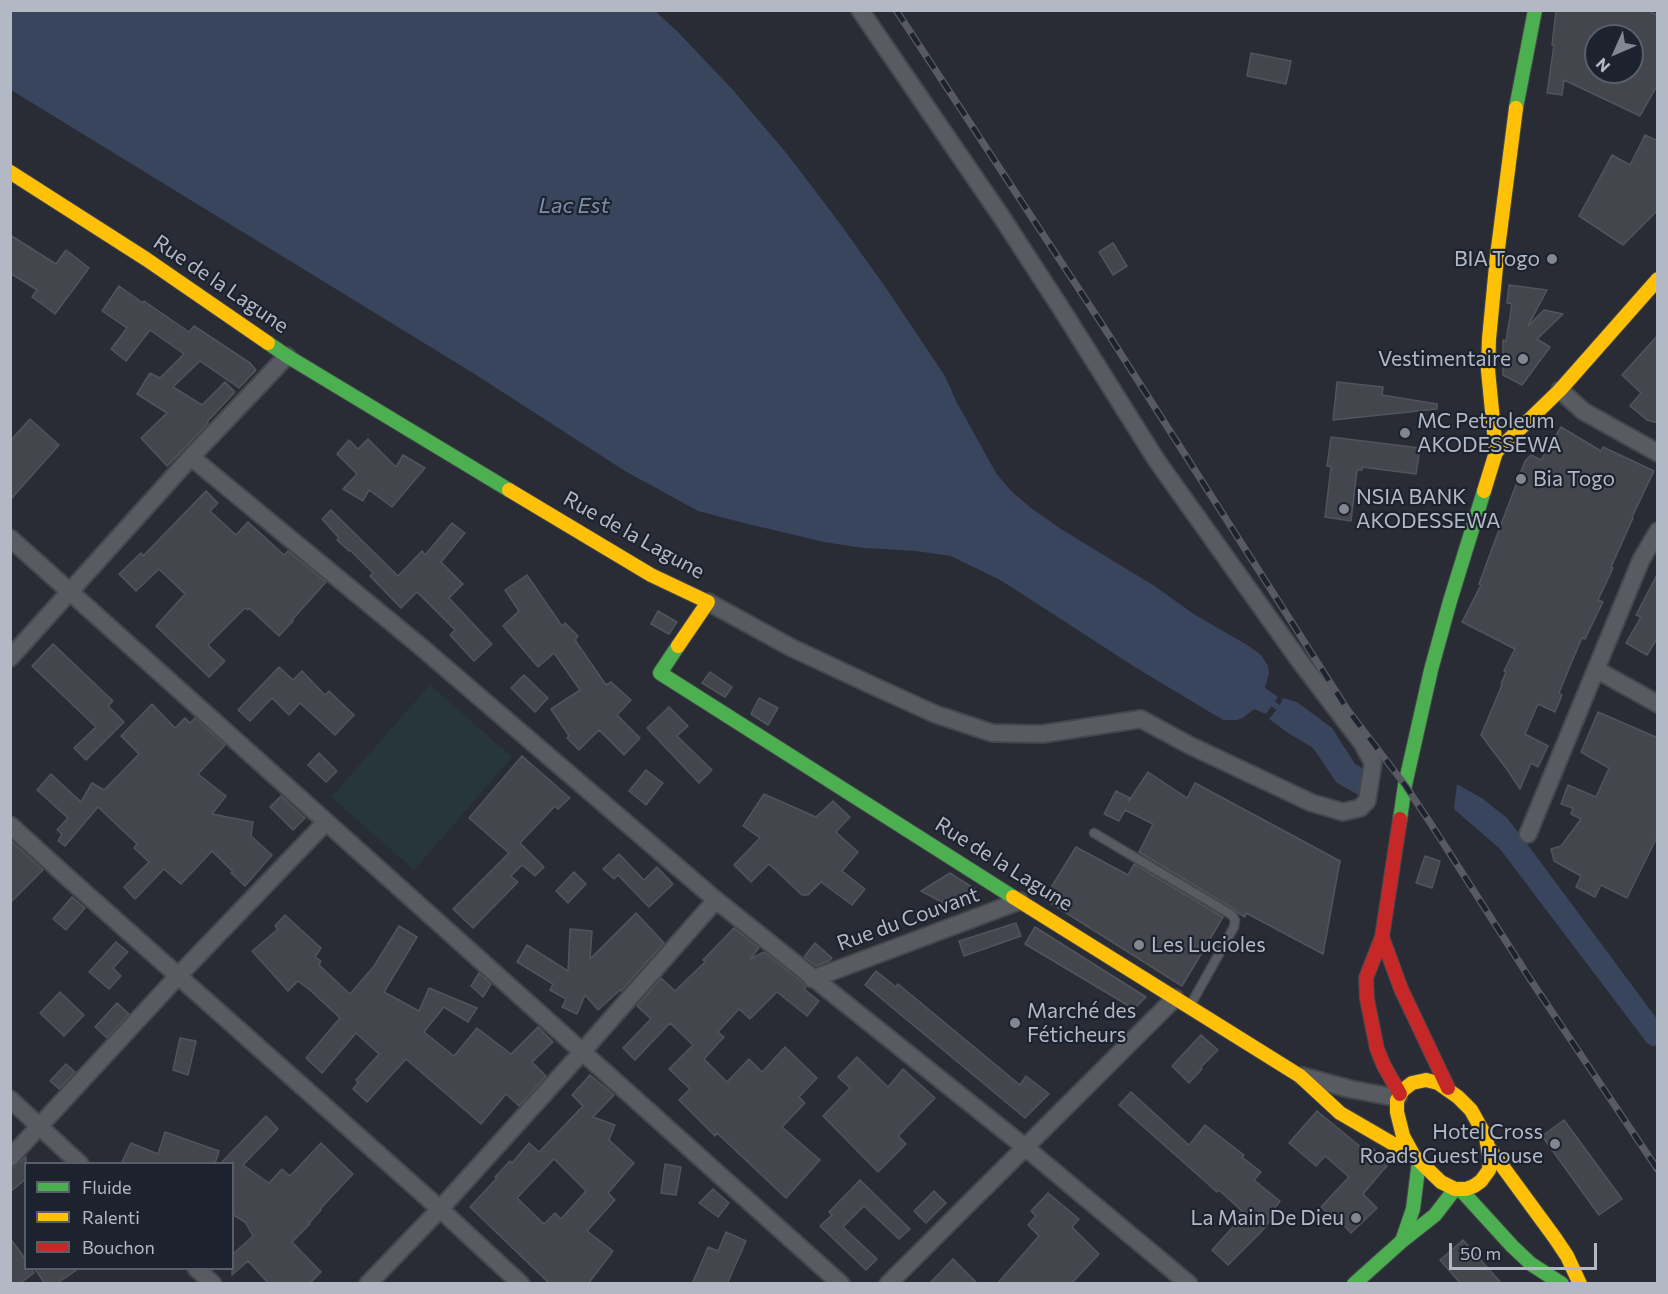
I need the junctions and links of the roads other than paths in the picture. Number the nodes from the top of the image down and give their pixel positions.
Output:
1 (860, 10) edge
2 (1535, 10) edge
3 (10, 172) edge
4 (1658, 279) edge
5 (287, 356) junction
6 (1560, 390) junction
7 (1496, 452) junction
8 (1658, 453) edge
9 (191, 457) junction
10 (1658, 531) edge
11 (10, 538) edge
12 (71, 592) junction
13 (708, 602) junction
14 (10, 658) edge
15 (1597, 670) junction
16 (1658, 704) edge
17 (326, 822) junction
18 (10, 825) edge
19 (1094, 833) dead end
20 (1528, 834) dead end
21 (716, 900) junction
22 (1020, 901) junction
23 (1382, 936) junction
24 (178, 976) junction
25 (812, 979) junction
26 (1183, 1003) junction
27 (582, 1052) junction
28 (1300, 1076) junction
29 (1448, 1088) junction
30 (1399, 1096) junction
31 (10, 1099) edge
32 (39, 1126) junction
33 (1026, 1148) junction
34 (1489, 1148) junction
35 (10, 1158) edge
36 (1417, 1159) junction
37 (78, 1162) edge
38 (1457, 1189) junction
39 (440, 1209) junction
40 (1402, 1241) junction
41 (197, 1270) edge
42 (213, 1284) edge
43 (368, 1284) edge
44 (521, 1284) edge
45 (841, 1284) edge
46 (888, 1284) edge
47 (1189, 1284) edge
48 (1354, 1284) edge
49 (1562, 1284) edge
50 (1580, 1284) edge

1 - 13 street
2 - 7 main road
3 - 5 main road, Rue de la Lagune
4 - 6 main road
5 - 9 street
5 - 13 main road, Rue de la Lagune
6 - 7 main road
6 - 8 street
7 - 23 main road
9 - 12 street
9 - 21 street
10 - 15 street
11 - 12 street
12 - 14 street
12 - 17 street
13 - 22 main road, Rue de la Lagune
15 - 16 street
15 - 20 street
17 - 24 street
17 - 27 street
18 - 24 street
19 - 26 lane
21 - 25 street
21 - 27 street
22 - 25 street, Rue du Couvant
22 - 26 main road, Rue de la Lagune
23 - 29 main road
23 - 30 main road
24 - 32 street
24 - 39 street
25 - 33 street
26 - 28 main road, Rue de la Lagune
26 - 33 street
27 - 39 street
27 - 45 street
28 - 30 street, Rue de la Lagune
28 - 36 main road, Rue de la Lagune
29 - 30 main road
29 - 34 main road
30 - 36 main road
31 - 32 street
32 - 35 street
32 - 37 street
33 - 46 street
33 - 47 street
34 - 38 main road
34 - 50 main road
36 - 38 main road
36 - 40 main road
38 - 40 main road
38 - 49 main road
39 - 43 street
39 - 44 street
40 - 48 main road
41 - 42 street

